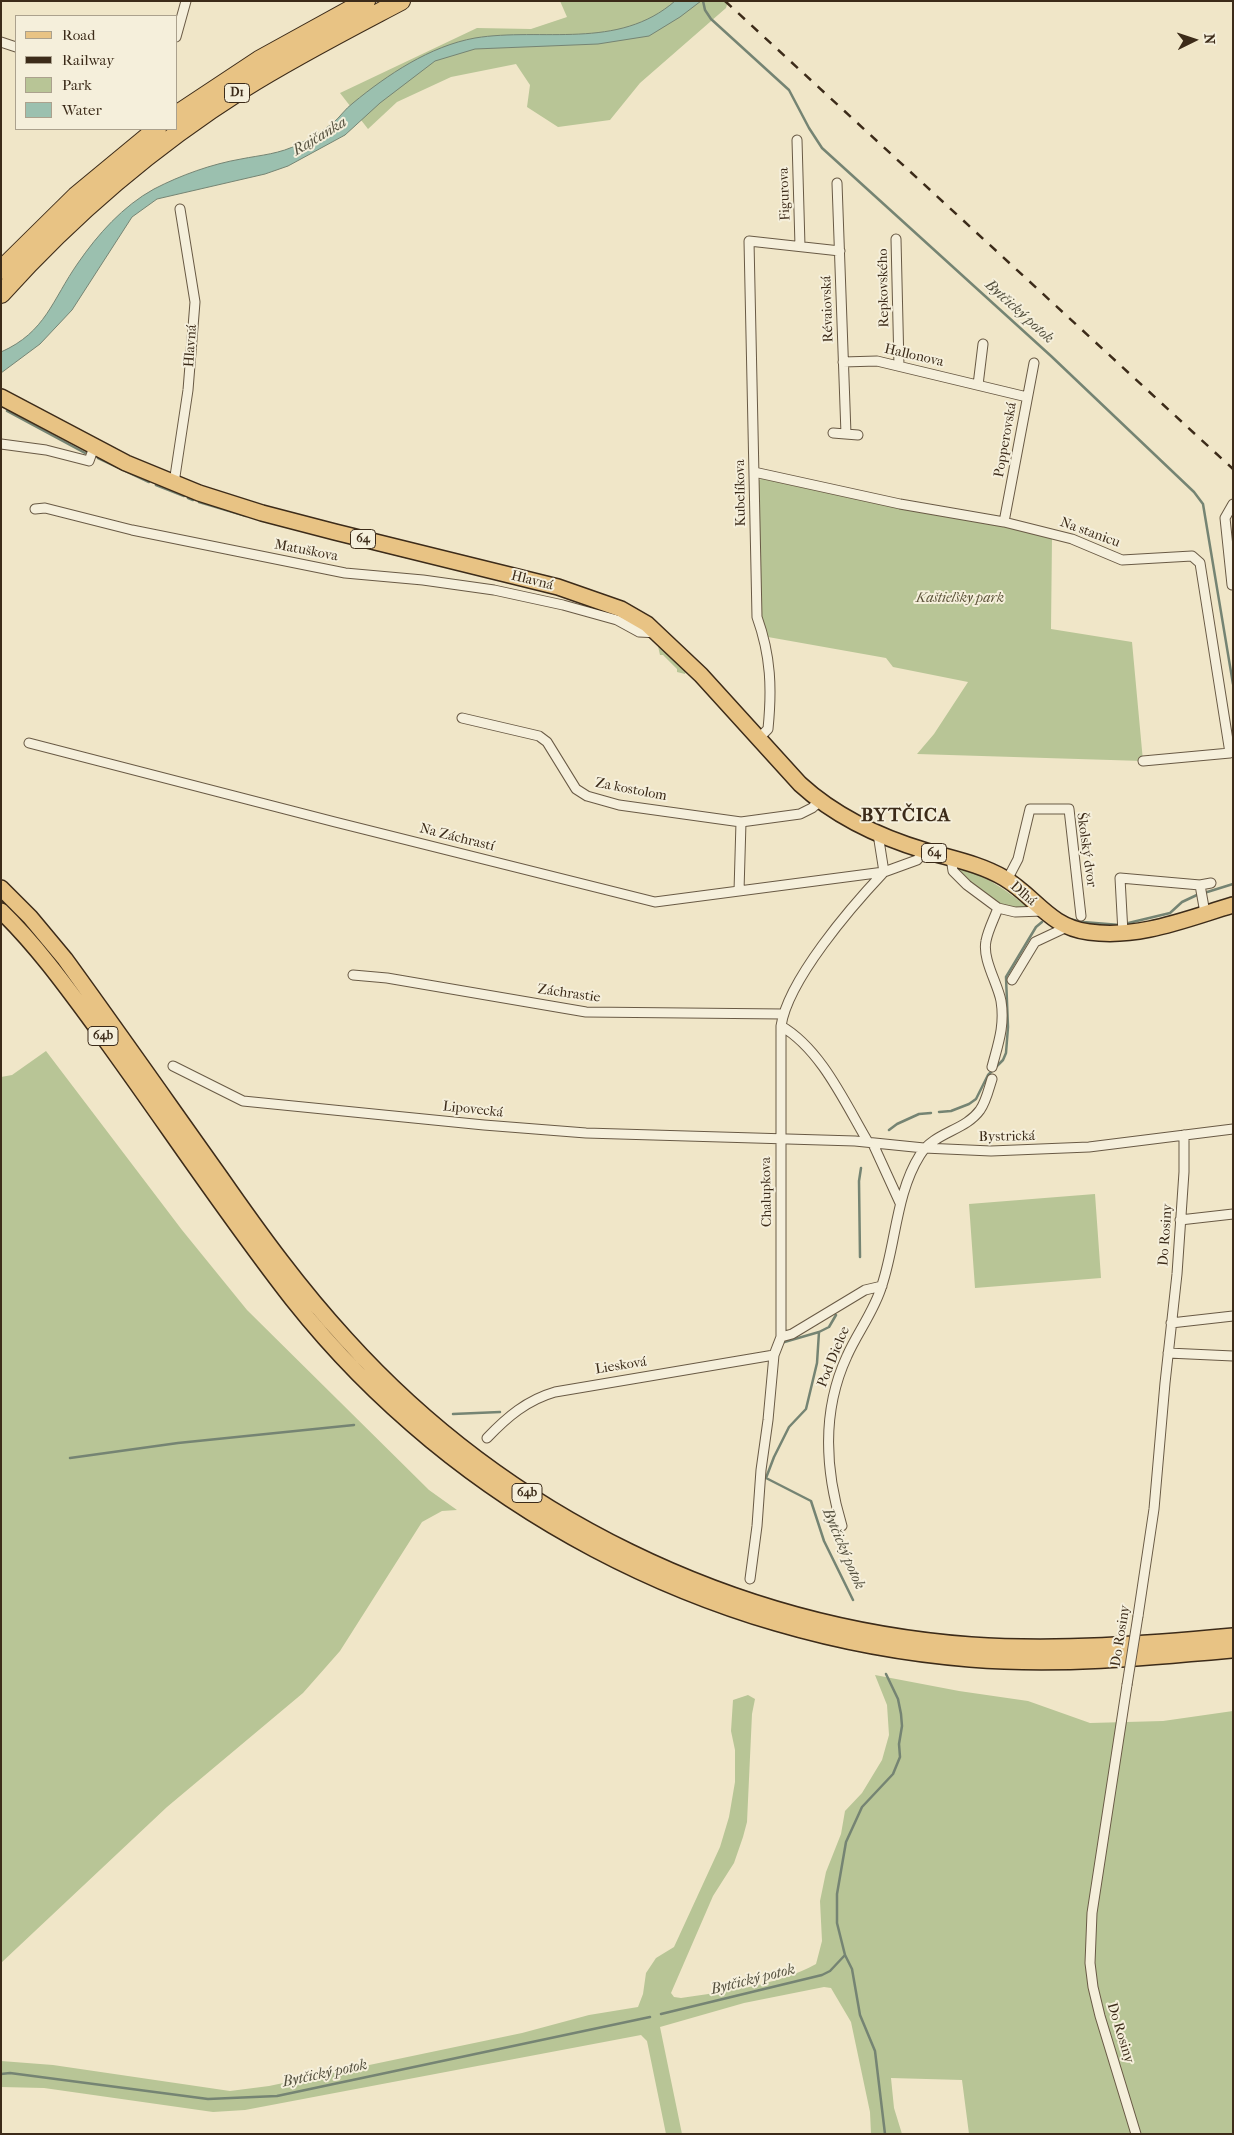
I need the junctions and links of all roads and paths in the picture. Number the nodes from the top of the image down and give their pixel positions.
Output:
1 (186, 1) edge
2 (366, 1) edge
3 (401, 1) edge
4 (178, 30) edge
5 (1, 42) edge
6 (15, 47) edge
7 (178, 114) edge
8 (156, 130) edge
9 (798, 140) dead end
10 (837, 182) dead end
11 (180, 209) dead end
12 (896, 239) dead end
13 (800, 246) junction
14 (840, 251) junction
15 (1, 270) edge
16 (1, 294) edge
17 (983, 344) dead end
18 (844, 362) junction
19 (1034, 363) dead end
20 (899, 366) junction
21 (978, 385) junction
22 (1, 397) edge
23 (1027, 398) junction
24 (833, 433) dead end
25 (846, 434) junction
26 (858, 435) dead end
27 (1, 444) edge
28 (94, 447) junction
29 (754, 472) junction
30 (174, 484) junction
31 (1233, 504) edge
32 (35, 509) dead end
33 (1004, 522) junction
34 (1232, 585) edge
35 (658, 633) junction
36 (462, 718) dead end
37 (760, 738) junction
38 (29, 742) dead end
39 (1143, 761) dead end
40 (820, 801) junction
41 (741, 822) junction
42 (878, 834) junction
43 (925, 850) junction
44 (951, 858) junction
45 (884, 872) junction
46 (1007, 880) junction
47 (1211, 883) dead end
48 (1, 888) edge
49 (739, 891) junction
50 (1201, 891) junction
51 (1233, 905) edge
52 (998, 908) junction
53 (1, 911) edge
54 (1043, 911) junction
55 (1206, 913) junction
56 (1081, 916) dead end
57 (1067, 926) junction
58 (1123, 927) junction
59 (354, 975) dead end
60 (1012, 980) dead end
61 (783, 1014) junction
62 (781, 1026) junction
63 (172, 1066) dead end
64 (992, 1067) dead end
65 (992, 1079) dead end
66 (1233, 1129) edge
67 (1184, 1135) junction
68 (780, 1139) junction
69 (870, 1143) junction
70 (924, 1148) junction
71 (900, 1203) junction
72 (1233, 1214) edge
73 (1180, 1220) junction
74 (882, 1286) junction
75 (1233, 1316) edge
76 (1171, 1323) junction
77 (781, 1337) junction
78 (1168, 1353) junction
79 (774, 1356) junction
80 (1233, 1356) edge
81 (487, 1438) dead end
82 (842, 1526) dead end
83 (750, 1579) dead end
84 (1233, 1636) edge
85 (1233, 1650) edge
86 (1136, 2134) edge

1 - 4 street
2 - 7 highway, D1
3 - 16 highway, D1
5 - 6 street
8 - 15 highway
9 - 13 street, Figurova
10 - 14 street, Révaiovská
11 - 30 street, Hlavná
12 - 20 street, Repkovského
13 - 14 street
13 - 29 street, Kubelíkova
14 - 18 street, Révaiovská
17 - 21 street
18 - 20 street, Hallonova
18 - 25 street, Révaiovská
19 - 23 street, Popperovská
20 - 21 street, Hallonova
21 - 23 street, Hallonova
22 - 28 main road, Hlavná / 64
23 - 33 street, Popperovská
24 - 25 street
25 - 26 street
27 - 28 street
28 - 30 main road, Hlavná / 64
29 - 33 street, Na stanicu
29 - 37 street, Kubelíkova
30 - 35 main road, Hlavná / 64
31 - 34 street
32 - 35 street, Matuškova
33 - 39 street, Na stanicu
35 - 37 main road, Hlavná / 64
36 - 41 street, Za kostolom
37 - 40 main road, Hlavná / 64
38 - 49 street, Na Záchrastí
40 - 41 street, Za kostolom
40 - 42 main road, Dlhá / 64
41 - 49 street
42 - 43 main road, Dlhá / 64
42 - 45 street
43 - 44 main road, Dlhá / 64
43 - 45 street, Na Záchrastí
44 - 46 main road, Dlhá / 64
44 - 52 street
45 - 49 street, Na Záchrastí
45 - 61 street, Chalupkova
46 - 54 main road, Dlhá / 64
46 - 56 street, Školský dvor
47 - 50 street
48 - 84 main road, 64b
50 - 55 street
50 - 58 street
51 - 55 main road, Dlhá / 64
52 - 54 street
52 - 64 street
53 - 85 main road, 64b
54 - 57 main road, Dlhá / 64
55 - 58 main road, Dlhá / 64
57 - 58 main road, Dlhá / 64
57 - 60 street
59 - 61 street, Záchrastie
61 - 62 street, Chalupkova
62 - 68 street, Chalupkova
62 - 69 street
63 - 68 street, Lipovecká
65 - 70 street
66 - 67 street, Bystrická
67 - 70 street, Bystrická
67 - 73 street, Do Rosiny
68 - 69 street, Bystrická
68 - 77 street, Chalupkova
69 - 70 street, Bystrická
69 - 71 street
70 - 71 street, Pod Dielce
71 - 74 street, Pod Dielce
72 - 73 street
73 - 76 street, Do Rosiny
74 - 77 street
74 - 82 street, Pod Dielce
75 - 76 street
76 - 78 street, Do Rosiny
77 - 79 street, Chalupkova
78 - 80 street
78 - 86 street, Do Rosiny, bridge
79 - 81 street, Liesková
79 - 83 street, Chalupkova

